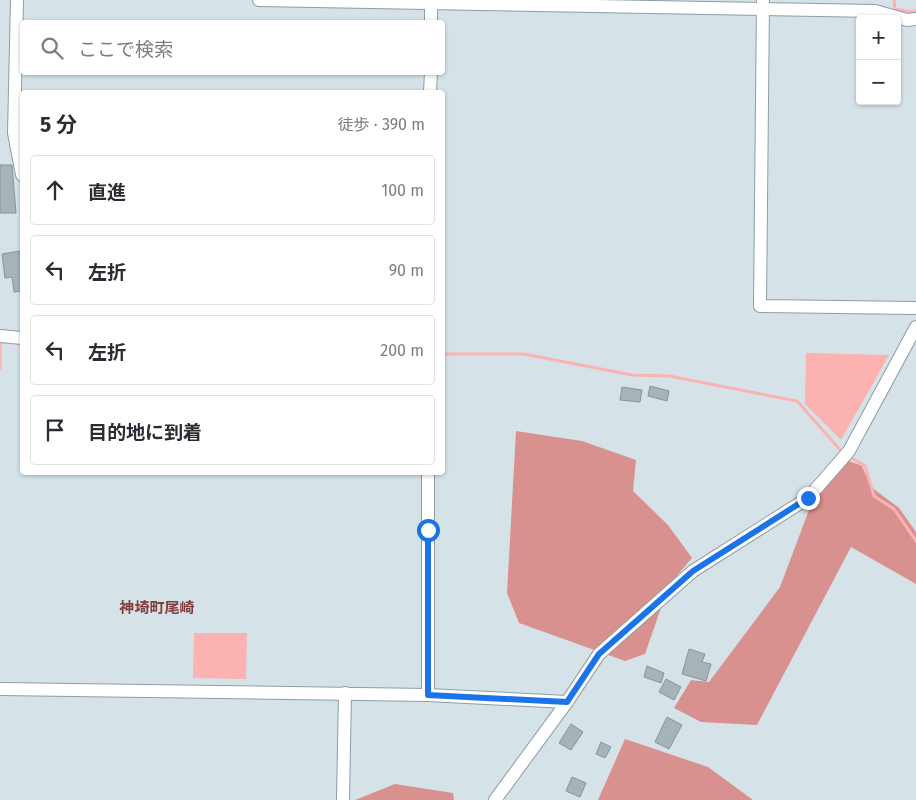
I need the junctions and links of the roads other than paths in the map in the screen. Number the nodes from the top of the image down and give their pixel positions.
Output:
1 (17, 0) edge
2 (259, 0) edge
3 (431, 4) junction
4 (763, 4) edge
5 (916, 19) edge
6 (431, 20) edge
7 (430, 75) edge
8 (430, 90) edge
9 (20, 164) edge
10 (916, 308) edge
11 (916, 327) edge
12 (0, 336) edge
13 (20, 338) edge
14 (428, 475) edge
15 (0, 688) edge
16 (344, 693) junction
17 (428, 695) junction
18 (567, 702) junction
19 (343, 800) edge
20 (495, 800) edge

1 - 9 street
2 - 3 street
3 - 4 street
3 - 6 street
4 - 5 street
4 - 10 street
7 - 8 street
11 - 18 street
12 - 13 street
14 - 17 street
15 - 16 street
16 - 17 street
16 - 19 street
17 - 18 street
18 - 20 street

